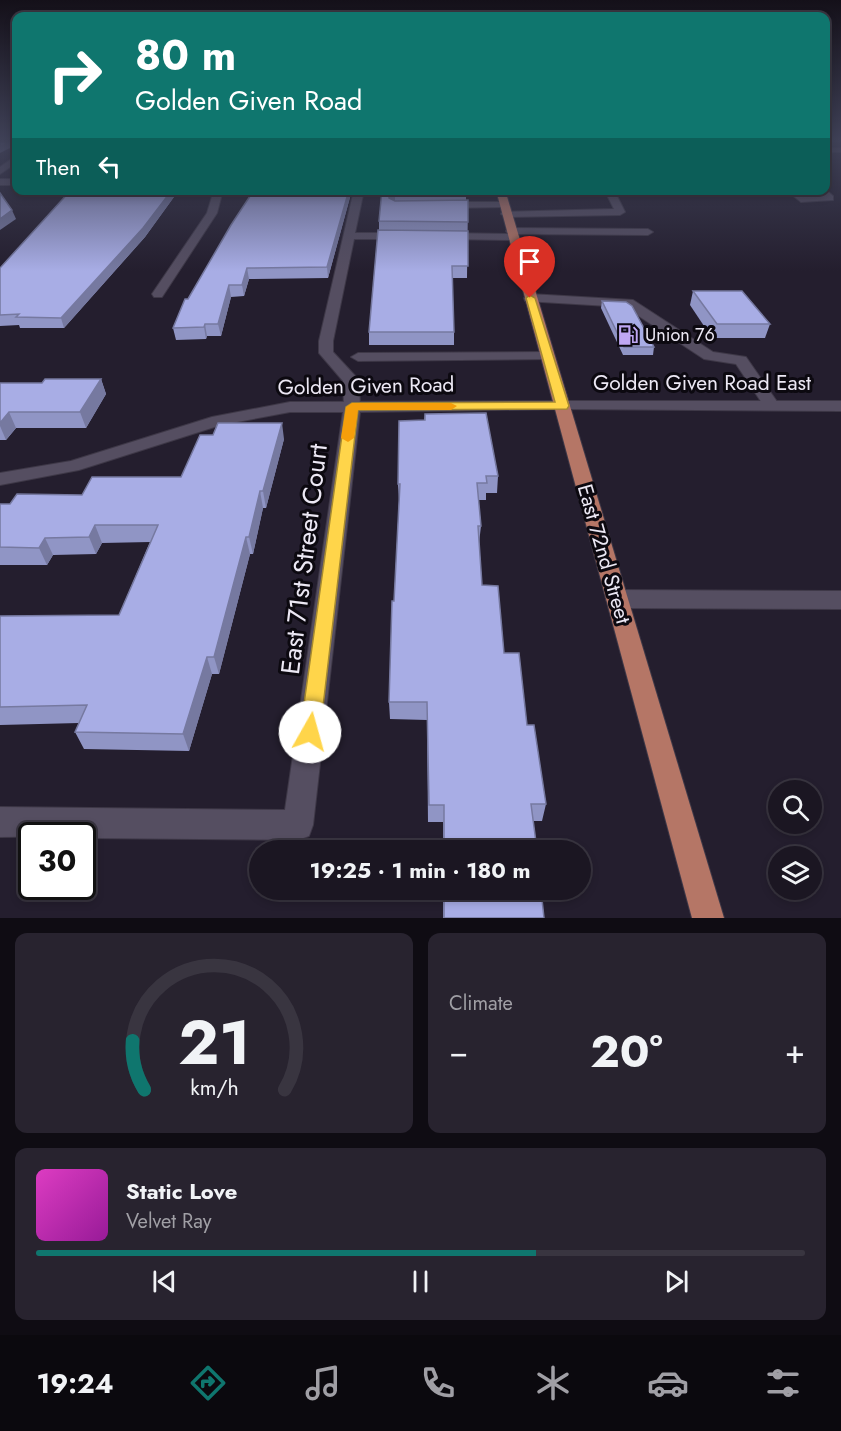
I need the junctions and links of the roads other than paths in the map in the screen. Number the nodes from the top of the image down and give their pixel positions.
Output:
1 (217, 195) edge
2 (358, 195) edge
3 (502, 195) edge
4 (612, 195) edge
5 (796, 195) edge
6 (826, 195) edge
7 (430, 205) edge
8 (505, 209) junction
9 (648, 232) dead end
10 (511, 234) junction
11 (348, 236) junction
12 (158, 294) dead end
13 (530, 298) junction
14 (547, 356) junction
15 (358, 357) dead end
16 (563, 406) junction
17 (772, 406) junction
18 (841, 406) edge
19 (352, 407) junction
20 (0, 479) edge
21 (617, 599) junction
22 (841, 600) edge
23 (0, 822) edge
24 (708, 918) edge

1 - 12 street
2 - 11 street
3 - 8 main road, East 72nd Street
4 - 8 street
5 - 6 street
7 - 8 street
8 - 10 main road, East 72nd Street
9 - 10 street
10 - 11 street
10 - 13 main road, East 72nd Street
11 - 19 street, East 71st Street Court
13 - 14 main road, East 72nd Street
13 - 17 street
14 - 15 street
14 - 16 main road, East 72nd Street
16 - 17 street, Golden Given Road East
16 - 19 street, Golden Given Road
16 - 21 main road, East 72nd Street
17 - 18 street, Golden Given Road East
19 - 20 street, Golden Given Road
19 - 23 street, East 71st Street Court
21 - 22 street
21 - 24 main road, East 72nd Street

